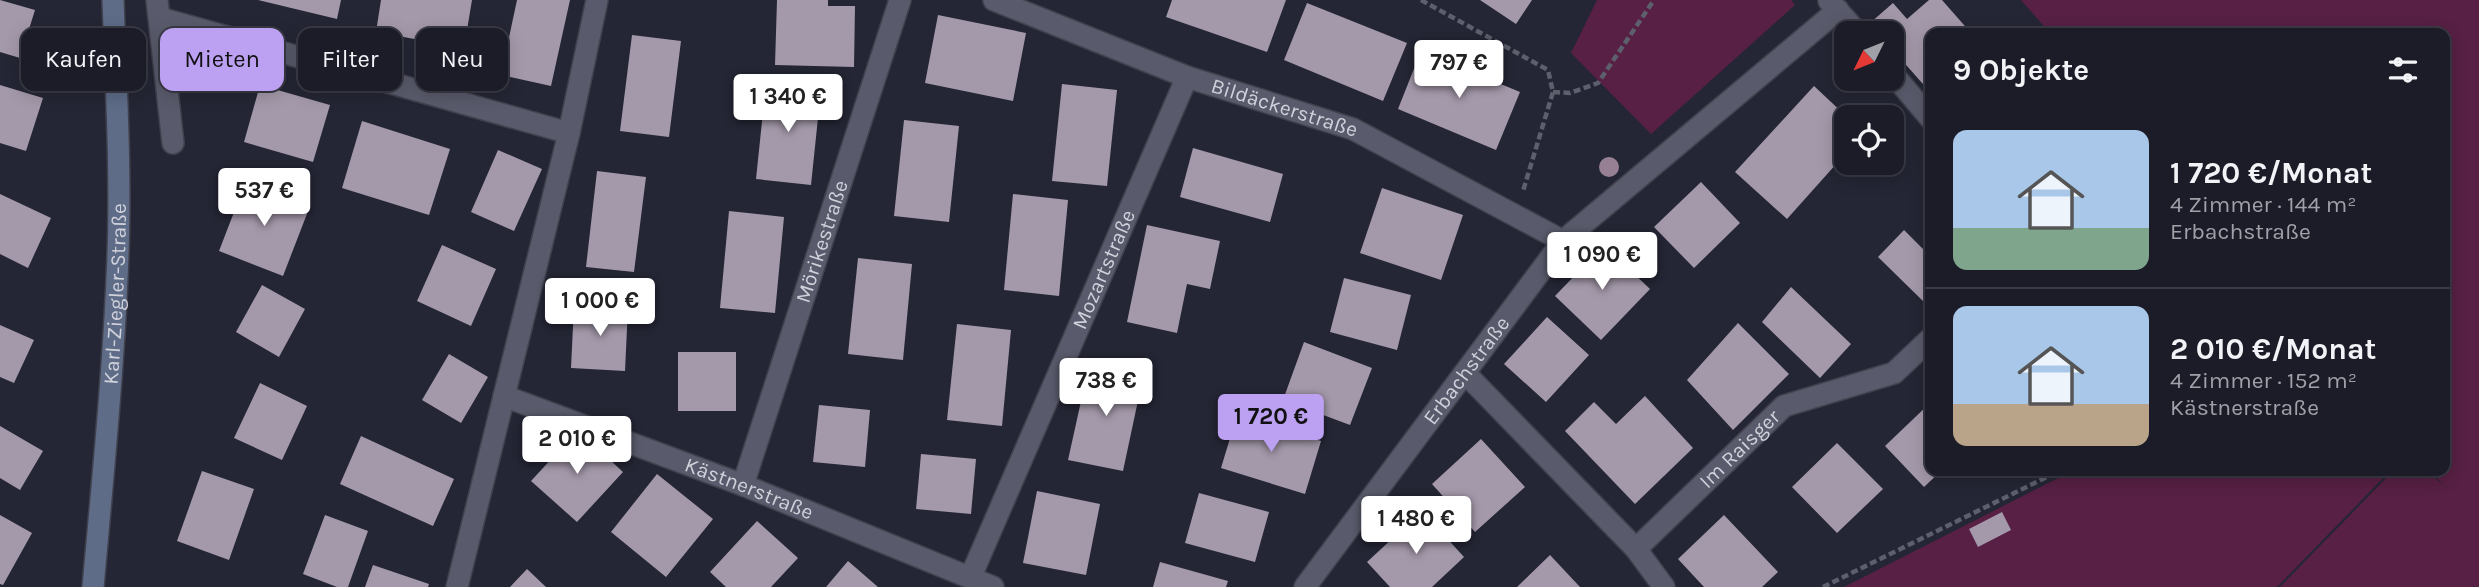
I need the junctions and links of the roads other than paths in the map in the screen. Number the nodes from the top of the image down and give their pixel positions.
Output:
1 (113, 0) edge
2 (597, 0) edge
3 (900, 0) edge
4 (994, 0) edge
5 (1833, 5) edge
6 (158, 9) edge
7 (1847, 21) edge
8 (1187, 77) junction
9 (1904, 87) edge
10 (1925, 112) edge
11 (569, 133) junction
12 (173, 143) dead end
13 (1563, 241) junction
14 (1925, 344) edge
15 (1465, 373) junction
16 (504, 396) junction
17 (743, 485) junction
18 (1636, 549) junction
19 (971, 576) junction
20 (93, 587) edge
21 (457, 587) edge
22 (993, 587) edge
23 (1305, 587) edge
24 (1664, 587) edge

1 - 20 street, Karl-Ziegler-Straße
2 - 11 street
3 - 17 street, Mörikestraße
4 - 8 street, Bildäckerstraße
5 - 7 street
5 - 13 street, Erbachstraße
6 - 11 street
6 - 12 street
8 - 13 street, Bildäckerstraße
8 - 19 street, Mozartstraße
9 - 10 street
11 - 16 street
13 - 15 street, Erbachstraße
14 - 18 street, Im Raisger
15 - 18 street
15 - 23 street, Erbachstraße
16 - 17 street, Kästnerstraße
16 - 21 street
17 - 19 street, Kästnerstraße
18 - 24 street
19 - 22 street, Kästnerstraße

